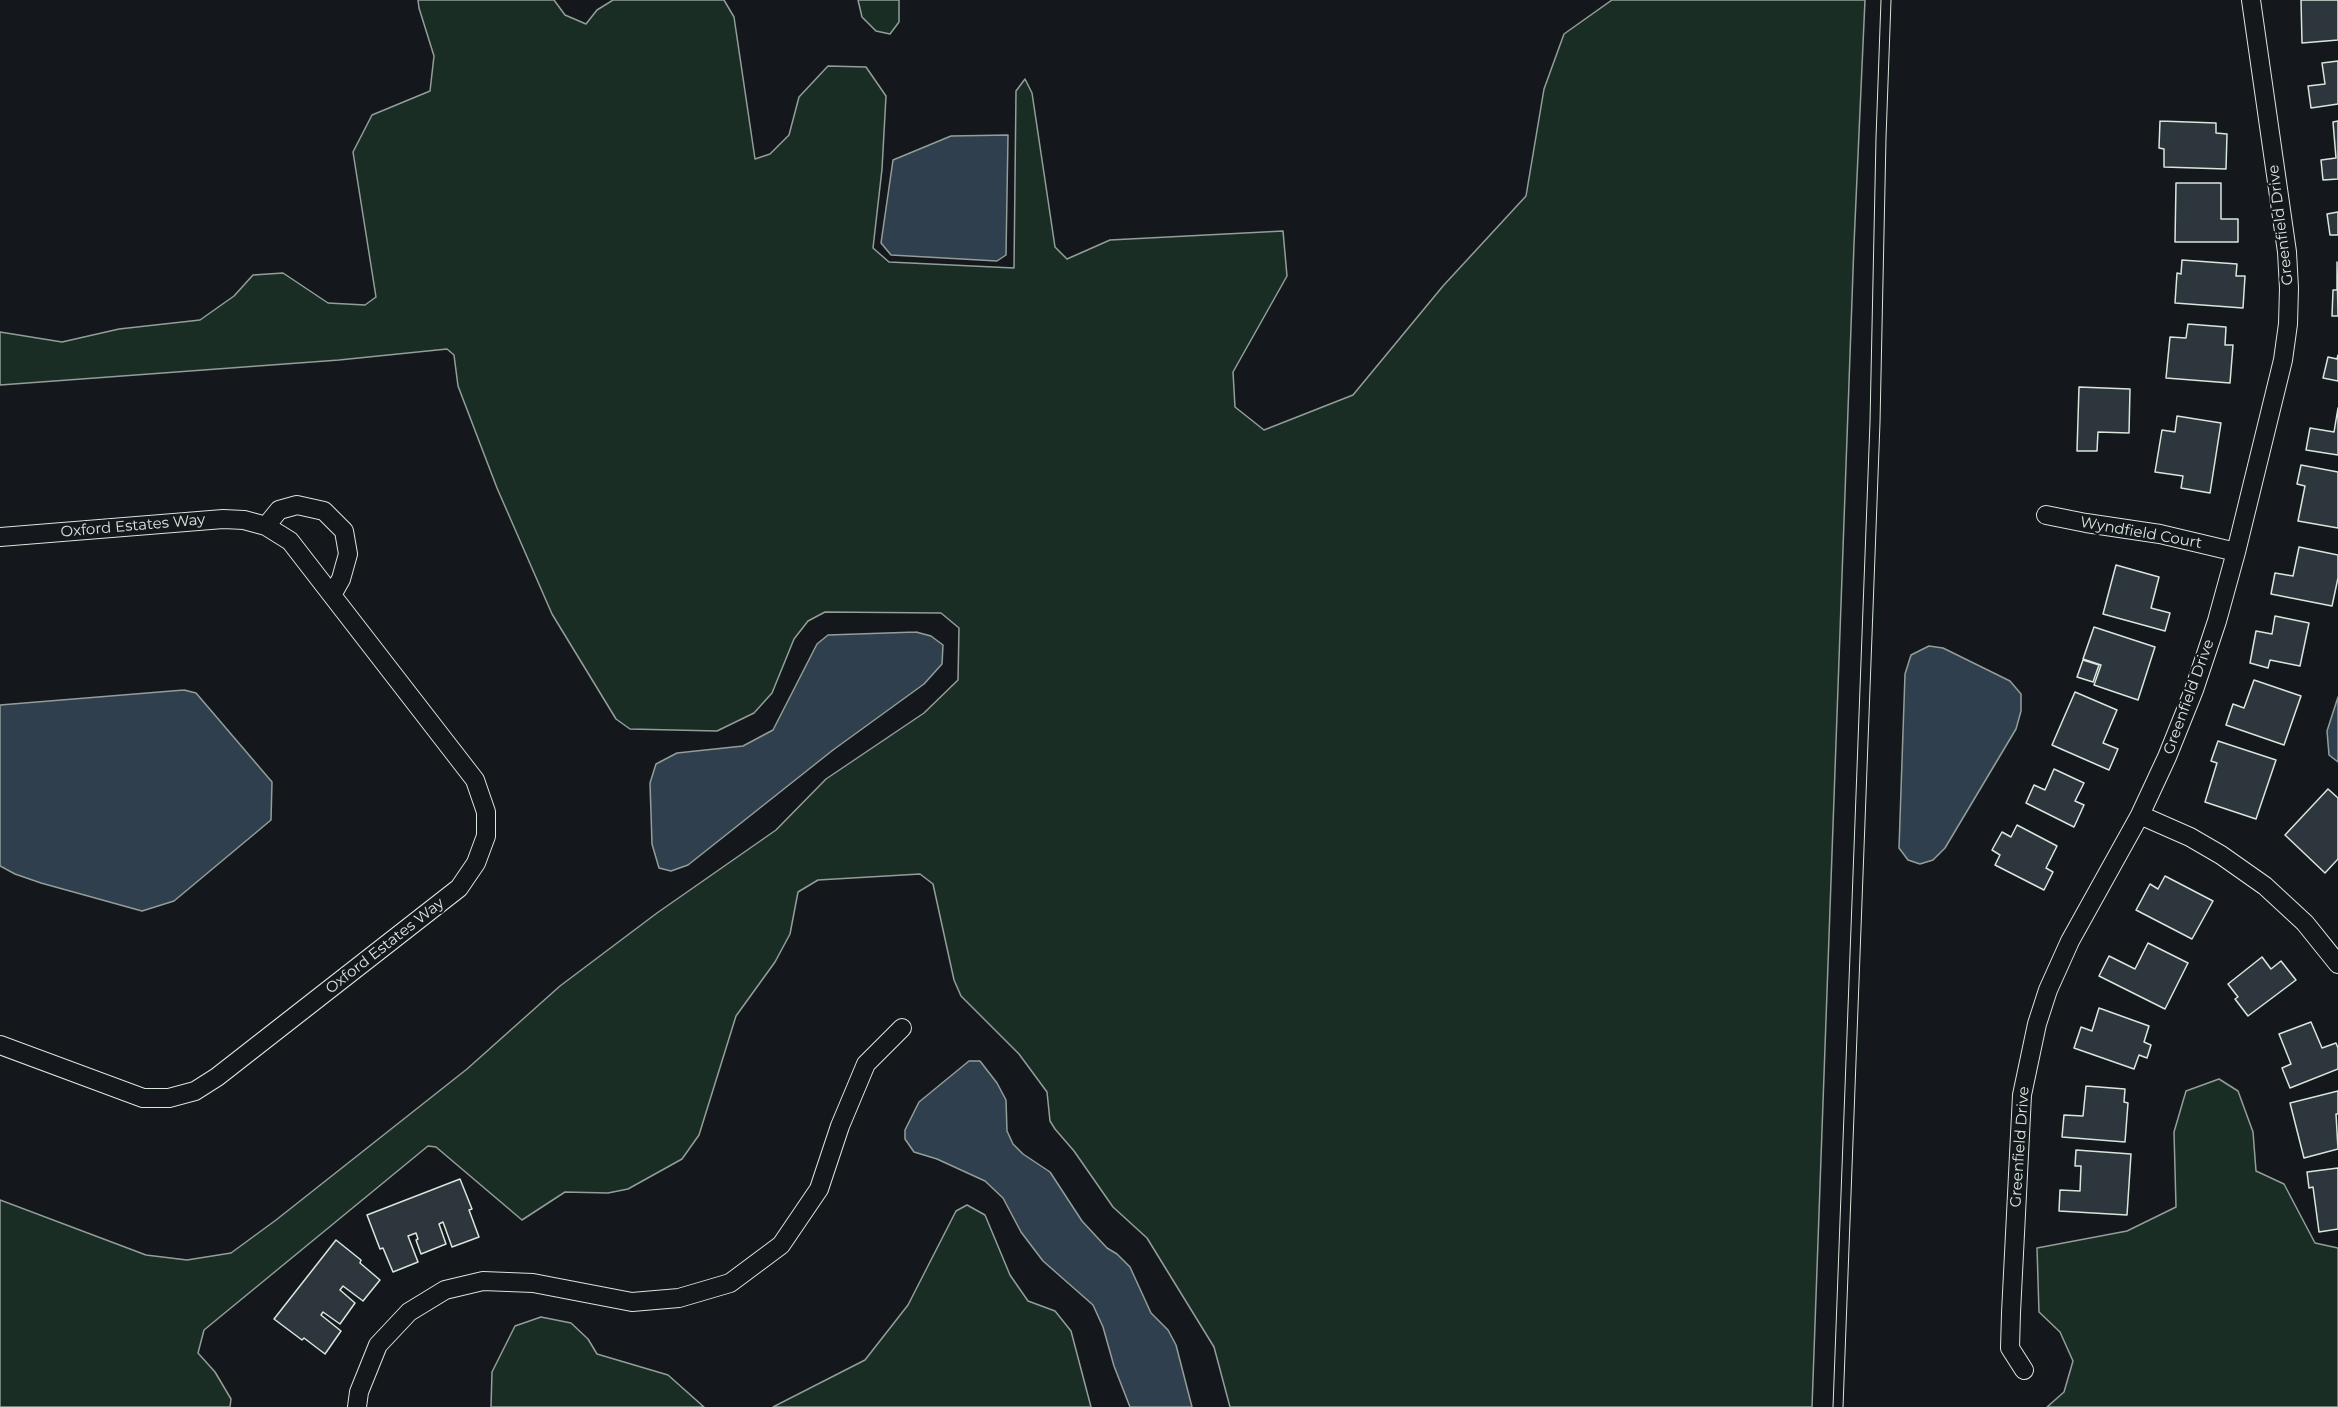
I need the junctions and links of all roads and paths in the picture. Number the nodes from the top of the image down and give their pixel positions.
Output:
1 (1886, 0) edge
2 (2250, 0) edge
3 (2046, 515) dead end
4 (266, 526) junction
5 (0, 537) edge
6 (2236, 552) junction
7 (332, 595) junction
8 (2140, 814) junction
9 (2338, 964) edge
10 (902, 1028) dead end
11 (0, 1045) edge
12 (2024, 1370) dead end
13 (357, 1407) edge
14 (1838, 1407) edge

1 - 14 lane
2 - 6 street, Greenfield Drive
3 - 6 street, Wyndfield Court
4 - 5 street, Oxford Estates Way
4 - 7 street, Oxford Estates Way
4 - 7 street
6 - 8 street, Greenfield Drive
7 - 11 street, Oxford Estates Way
8 - 9 street
8 - 12 street, Greenfield Drive
10 - 13 street

